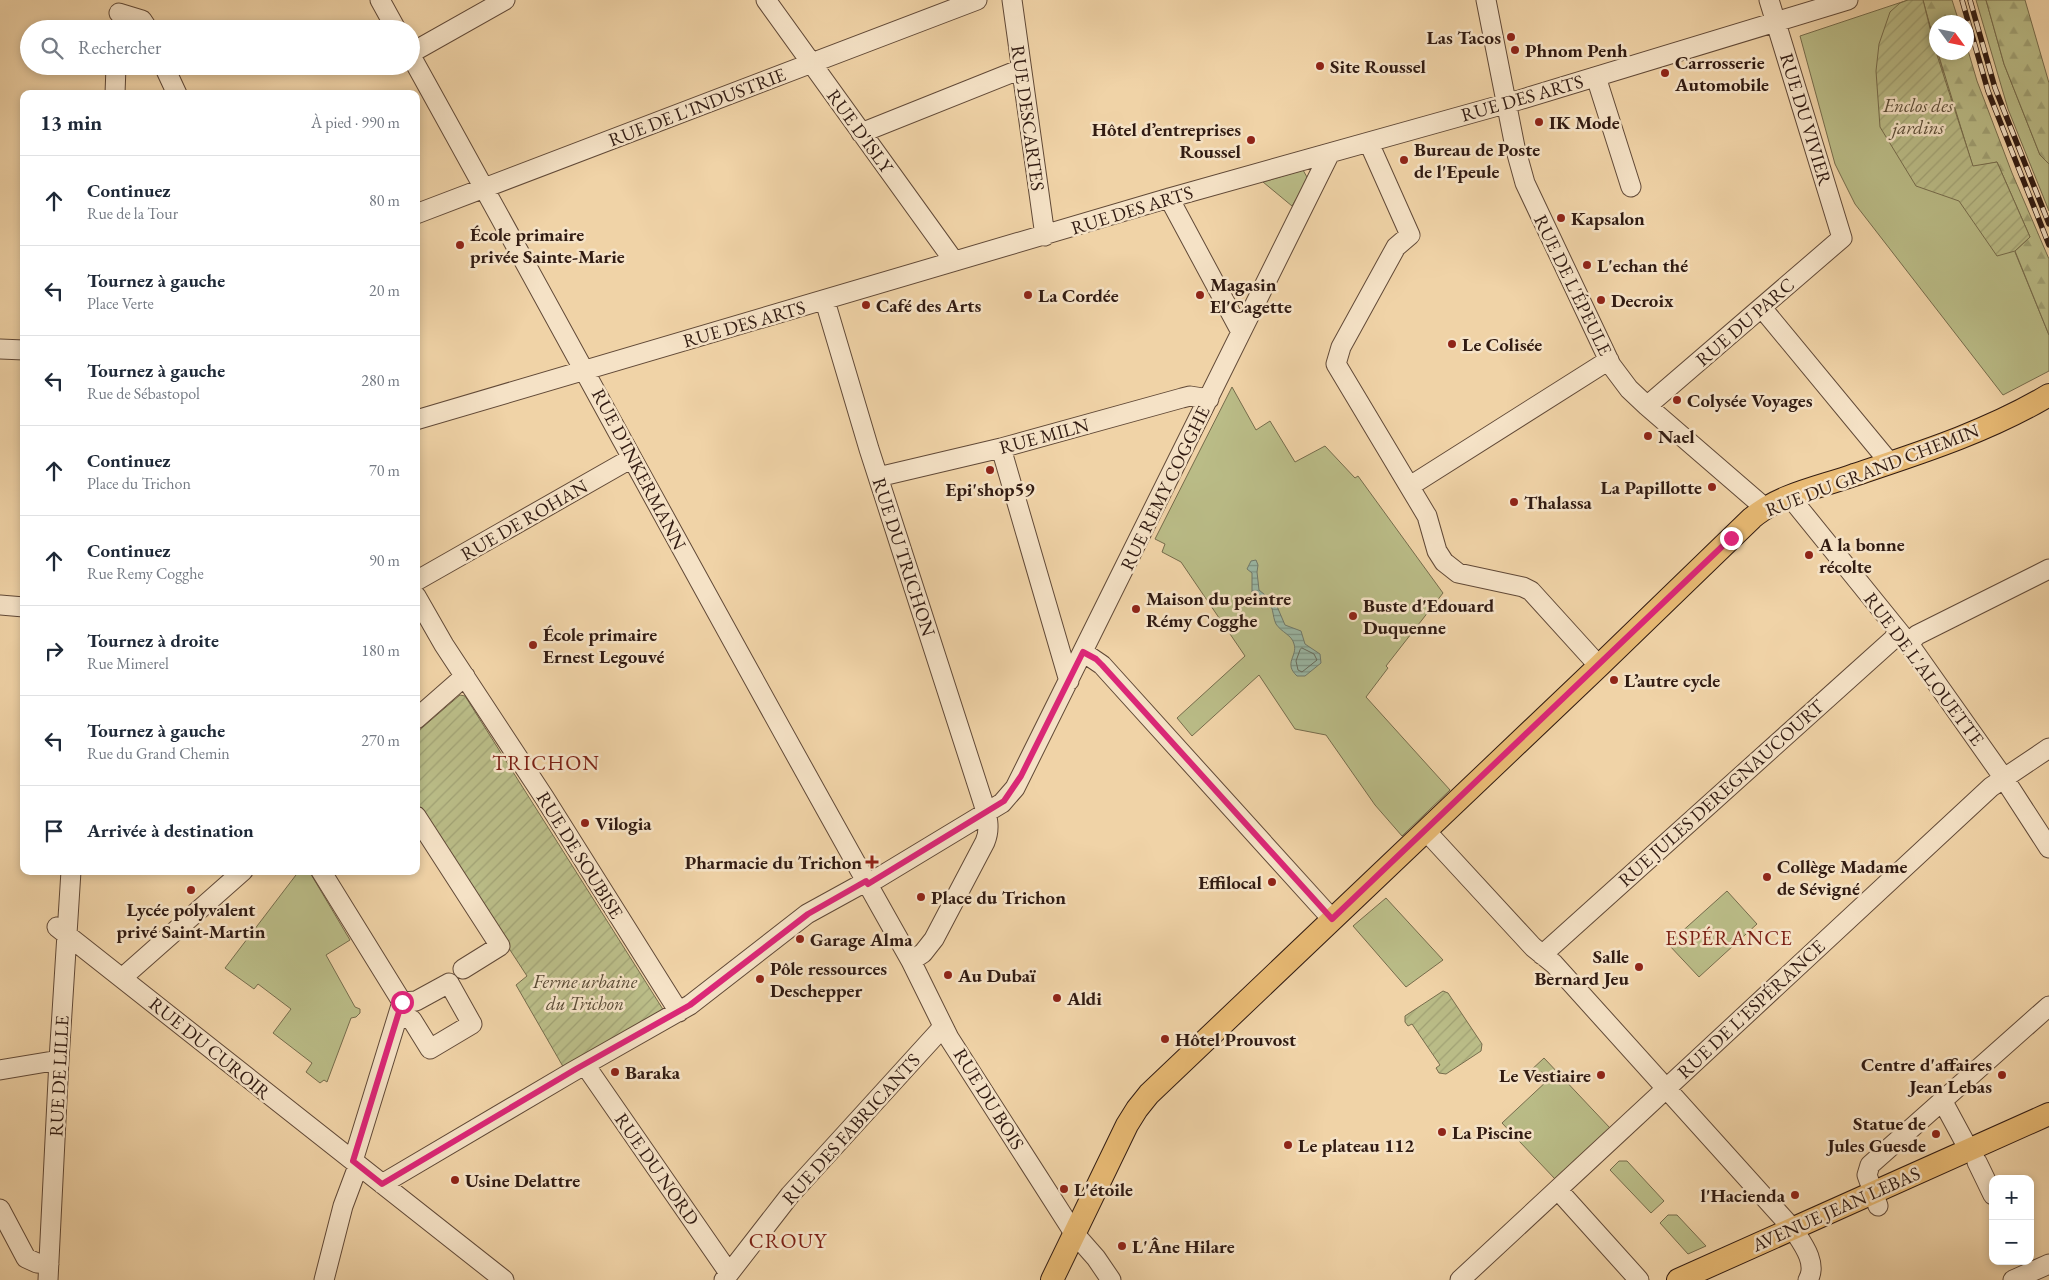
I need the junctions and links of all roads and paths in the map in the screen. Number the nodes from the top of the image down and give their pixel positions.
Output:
1 (380, 0) edge
2 (505, 0) edge
3 (766, 0) edge
4 (977, 0) edge
5 (1012, 0) edge
6 (1769, 0) edge
7 (1848, 0) edge
8 (1489, 1) edge
9 (119, 14) edge
10 (142, 20) edge
11 (391, 20) edge
12 (1776, 22) junction
13 (420, 49) edge
14 (811, 63) junction
15 (1021, 69) junction
16 (420, 70) edge
17 (116, 75) edge
18 (168, 75) edge
19 (1596, 77) junction
20 (115, 90) edge
21 (174, 90) edge
22 (1506, 103) junction
23 (861, 132) junction
24 (1369, 142) junction
25 (1330, 154) junction
26 (1631, 187) dead end
27 (485, 188) junction
28 (1169, 198) junction
29 (420, 212) edge
30 (1044, 236) junction
31 (1842, 238) joint
32 (954, 261) junction
33 (824, 301) junction
34 (1762, 308) junction
35 (1242, 332) junction
36 (0, 349) edge
37 (20, 350) edge
38 (1609, 360) junction
39 (586, 370) junction
40 (2049, 396) edge
41 (1209, 399) junction
42 (1647, 406) junction
43 (420, 419) edge
44 (1001, 448) junction
45 (632, 458) junction
46 (1890, 463) junction
47 (878, 477) junction
48 (1410, 486) junction
49 (1790, 497) junction
50 (1765, 508) junction
51 (2049, 569) edge
52 (420, 579) edge
53 (420, 603) edge
54 (0, 605) edge
55 (20, 607) edge
56 (1904, 638) junction
57 (1083, 652) junction
58 (1599, 666) junction
59 (466, 676) junction
60 (1069, 681) junction
61 (420, 716) edge
62 (2049, 748) edge
63 (2003, 777) junction
64 (987, 813) junction
65 (420, 822) edge
66 (1426, 831) junction
67 (2049, 848) edge
68 (70, 875) edge
69 (238, 875) edge
70 (323, 875) edge
71 (867, 882) junction
72 (1332, 919) junction
73 (62, 931) junction
74 (1542, 955) junction
75 (911, 961) junction
76 (463, 969) dead end
77 (122, 978) junction
78 (2049, 1006) edge
79 (679, 1012) junction
80 (943, 1026) junction
81 (59, 1060) junction
82 (586, 1064) junction
83 (0, 1070) edge
84 (1666, 1088) junction
85 (1942, 1100) junction
86 (2049, 1114) edge
87 (2049, 1130) edge
88 (1973, 1156) junction
89 (355, 1164) junction
90 (382, 1184) junction
91 (1989, 1187) edge
92 (1558, 1190) junction
93 (1876, 1199) junction
94 (0, 1209) edge
95 (1074, 1233) junction
96 (1796, 1235) junction
97 (2049, 1264) edge
98 (2028, 1266) edge
99 (48, 1272) edge
100 (726, 1277) edge
101 (324, 1280) edge
102 (504, 1280) edge
103 (1052, 1280) edge
104 (1111, 1280) edge
105 (1460, 1280) edge
106 (1639, 1280) edge
107 (1678, 1280) edge
108 (1713, 1280) edge
109 (1808, 1280) edge
110 (2013, 1280) edge

1 - 11 street
2 - 13 street
3 - 14 street, RUE D'ISLY
4 - 14 street, RUE DE L'INDUSTRIE
5 - 15 street, RUE DESCARTES
6 - 12 street, RUE DU VIVIER
7 - 12 street, RUE DES ARTS
8 - 22 street, RUE DE L'ÉPEULE
9 - 10 street
12 - 19 street, RUE DES ARTS
12 - 31 street, RUE DU VIVIER
14 - 23 street, RUE D'ISLY
14 - 27 street, RUE DE L'INDUSTRIE
15 - 23 street
15 - 30 street, RUE DESCARTES
16 - 27 street, RUE D'INKERMANN
17 - 20 street
18 - 21 street
19 - 22 street, RUE DES ARTS
19 - 26 street
22 - 24 street, RUE DES ARTS
22 - 38 street, RUE DE L'ÉPEULE
23 - 32 street, RUE D'ISLY
24 - 25 street, RUE DES ARTS
24 - 48 street
25 - 28 street, RUE DES ARTS
25 - 35 street, RUE REMY COGGHE
27 - 29 street, RUE DE L'INDUSTRIE
27 - 39 street, RUE D'INKERMANN
28 - 30 street, RUE DES ARTS
28 - 35 street
30 - 32 street, RUE DES ARTS
31 - 34 street, RUE DU PARC
32 - 33 street, RUE DES ARTS
33 - 39 street, RUE DES ARTS
33 - 47 street, RUE DU TRICHON
34 - 42 street, RUE DU PARC
34 - 46 street
35 - 41 street, RUE REMY COGGHE
36 - 37 street
38 - 42 street, RUE DE L'ÉPEULE
38 - 48 street
39 - 43 street, RUE DES ARTS
39 - 45 street, RUE D'INKERMANN
40 - 46 main road, RUE DU GRAND CHEMIN
41 - 44 street, RUE MILN
41 - 57 street, RUE REMY COGGHE
42 - 50 street, RUE DE L'ÉPEULE
44 - 47 street, RUE MILN
44 - 60 street
45 - 52 street, RUE DE ROHAN
45 - 71 street, RUE D'INKERMANN
46 - 49 main road, RUE DU GRAND CHEMIN
47 - 64 street, RUE DU TRICHON
48 - 58 street
49 - 50 main road, RUE DU GRAND CHEMIN
49 - 56 street, RUE DE L'ALOUETTE
50 - 58 main road, RUE DU GRAND CHEMIN
51 - 56 street, RUE JULES DEREGNAUCOURT
53 - 59 street, RUE DE SOUBISE
54 - 55 street
56 - 63 street, RUE DE L'ALOUETTE
56 - 74 street, RUE JULES DEREGNAUCOURT
57 - 60 street, RUE REMY COGGHE
57 - 72 street
58 - 66 main road, RUE DU GRAND CHEMIN
59 - 61 street
59 - 79 street, RUE DE SOUBISE
60 - 64 street, RUE REMY COGGHE
62 - 63 street, RUE DE L'ESPÉRANCE
63 - 67 street, RUE DE L'ALOUETTE
63 - 84 street, RUE DE L'ESPÉRANCE
64 - 71 street
64 - 75 street
65 - 76 street
66 - 72 main road, RUE DU GRAND CHEMIN
66 - 74 street
68 - 73 street, RUE DE LILLE
69 - 77 street
70 - 89 street
71 - 75 street
71 - 79 street
72 - 95 main road, RUE DU GRAND CHEMIN
73 - 77 street, RUE DU CUROIR
73 - 81 street, RUE DE LILLE
74 - 84 street
75 - 80 street, RUE DU BOIS
77 - 89 street, RUE DU CUROIR
78 - 85 street
79 - 82 street
80 - 95 street, RUE DU BOIS
80 - 100 street, RUE DES FABRICANTS
81 - 83 street
81 - 99 street, RUE DE LILLE
82 - 90 street
82 - 100 street, RUE DU NORD
84 - 92 street, RUE DE L'ESPÉRANCE
84 - 96 street
85 - 88 street
85 - 93 street
86 - 88 main road, AVENUE JEAN LEBAS
87 - 88 main road, AVENUE JEAN LEBAS
88 - 91 street
88 - 93 main road, AVENUE JEAN LEBAS
89 - 90 street, RUE DU CUROIR
89 - 101 street
90 - 102 street
92 - 105 street, RUE DE L'ESPÉRANCE
92 - 106 street
93 - 96 main road, AVENUE JEAN LEBAS
94 - 99 street
95 - 103 main road, RUE DU GRAND CHEMIN
95 - 104 street, RUE DU BOIS
96 - 107 main road, AVENUE JEAN LEBAS
96 - 108 main road, AVENUE JEAN LEBAS
96 - 109 street
97 - 98 street
98 - 110 street

